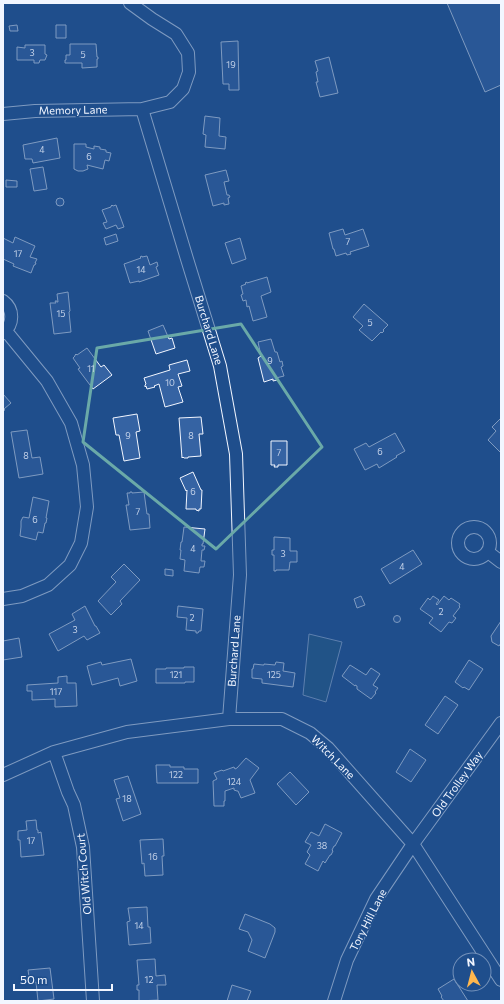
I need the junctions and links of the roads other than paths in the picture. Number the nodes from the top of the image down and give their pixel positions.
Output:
1 (130, 3) edge
2 (142, 109) junction
3 (3, 114) edge
4 (3, 301) edge
5 (4, 332) edge
6 (488, 552) dead end
7 (501, 562) edge
8 (3, 599) edge
9 (228, 719) junction
10 (501, 723) edge
11 (54, 752) junction
12 (3, 775) edge
13 (413, 844) junction
14 (501, 980) edge
15 (93, 1001) edge
16 (334, 1001) edge

1 - 2 street
2 - 3 street, Memory Lane
2 - 9 street, Burchard Lane
4 - 5 street
5 - 8 street
6 - 7 street
9 - 11 street, Witch Lane
9 - 13 street, Witch Lane
10 - 13 street, Old Trolley Way
11 - 12 street, Witch Lane
11 - 15 street, Old Witch Court
13 - 14 street, Witch Lane
13 - 16 street, Tory Hill Lane

